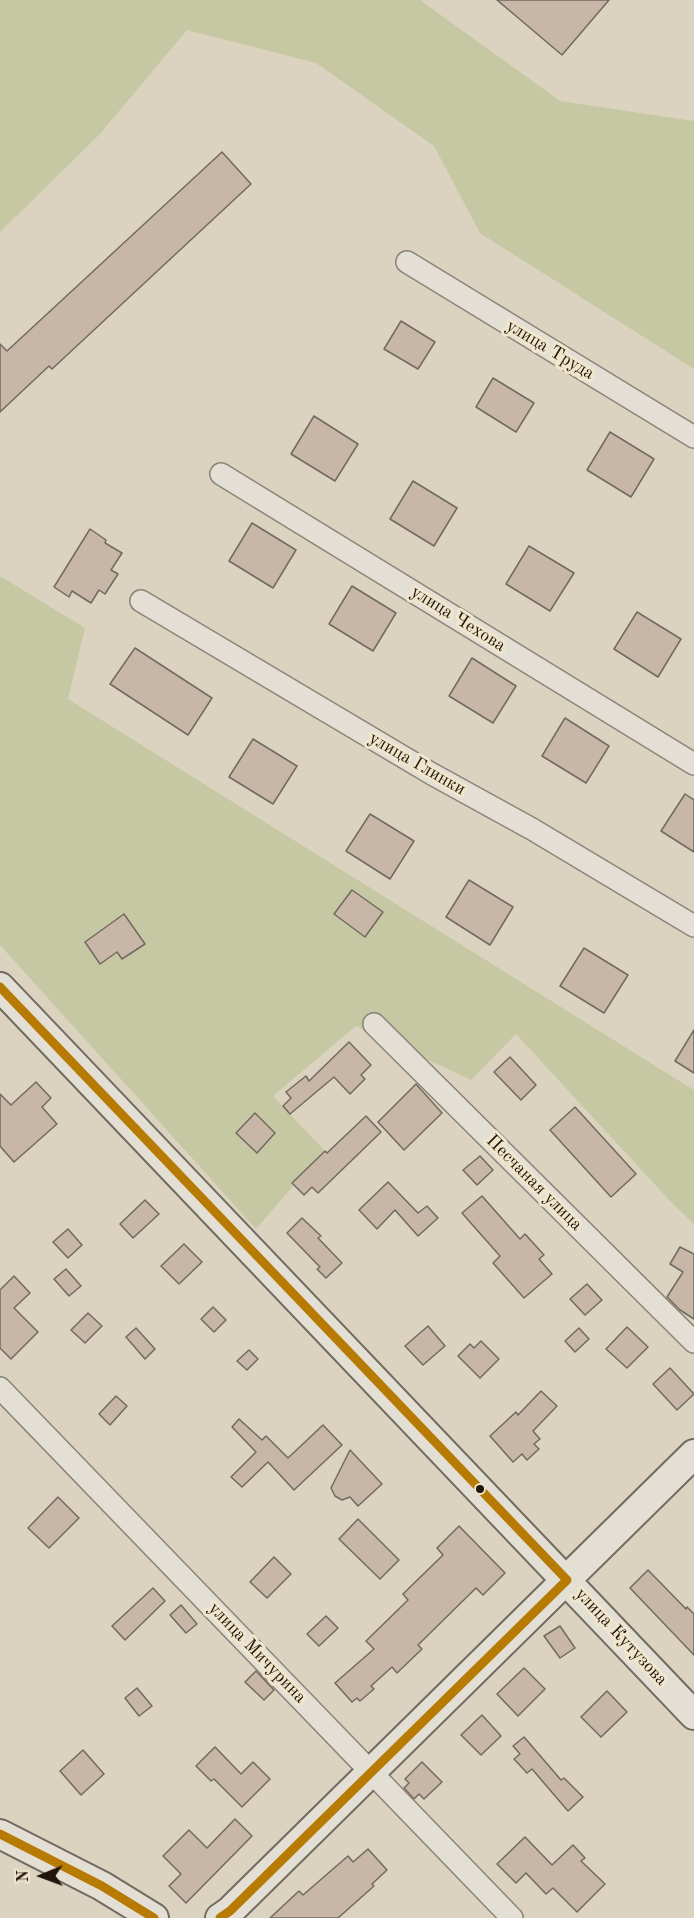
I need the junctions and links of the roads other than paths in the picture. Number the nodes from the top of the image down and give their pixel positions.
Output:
1 (407, 262) dead end
2 (694, 437) edge
3 (221, 474) dead end
4 (141, 601) dead end
5 (694, 764) edge
6 (694, 926) edge
7 (0, 987) edge
8 (374, 1024) dead end
9 (694, 1342) edge
10 (0, 1388) edge
11 (694, 1454) edge
12 (567, 1580) junction
13 (694, 1714) edge
14 (371, 1771) junction
15 (0, 1834) edge
16 (154, 1918) edge
17 (220, 1918) edge
18 (513, 1918) edge

1 - 2 street, улица Труда
3 - 5 street, улица Чехова
4 - 6 street, улица Глинки
7 - 12 main road, улица Кутузова
8 - 9 street, Песчаная улица
10 - 14 street, улица Мичурина
11 - 12 main road
12 - 13 main road, улица Кутузова
12 - 14 main road
14 - 17 main road
14 - 18 street, улица Мичурина
15 - 16 main road

